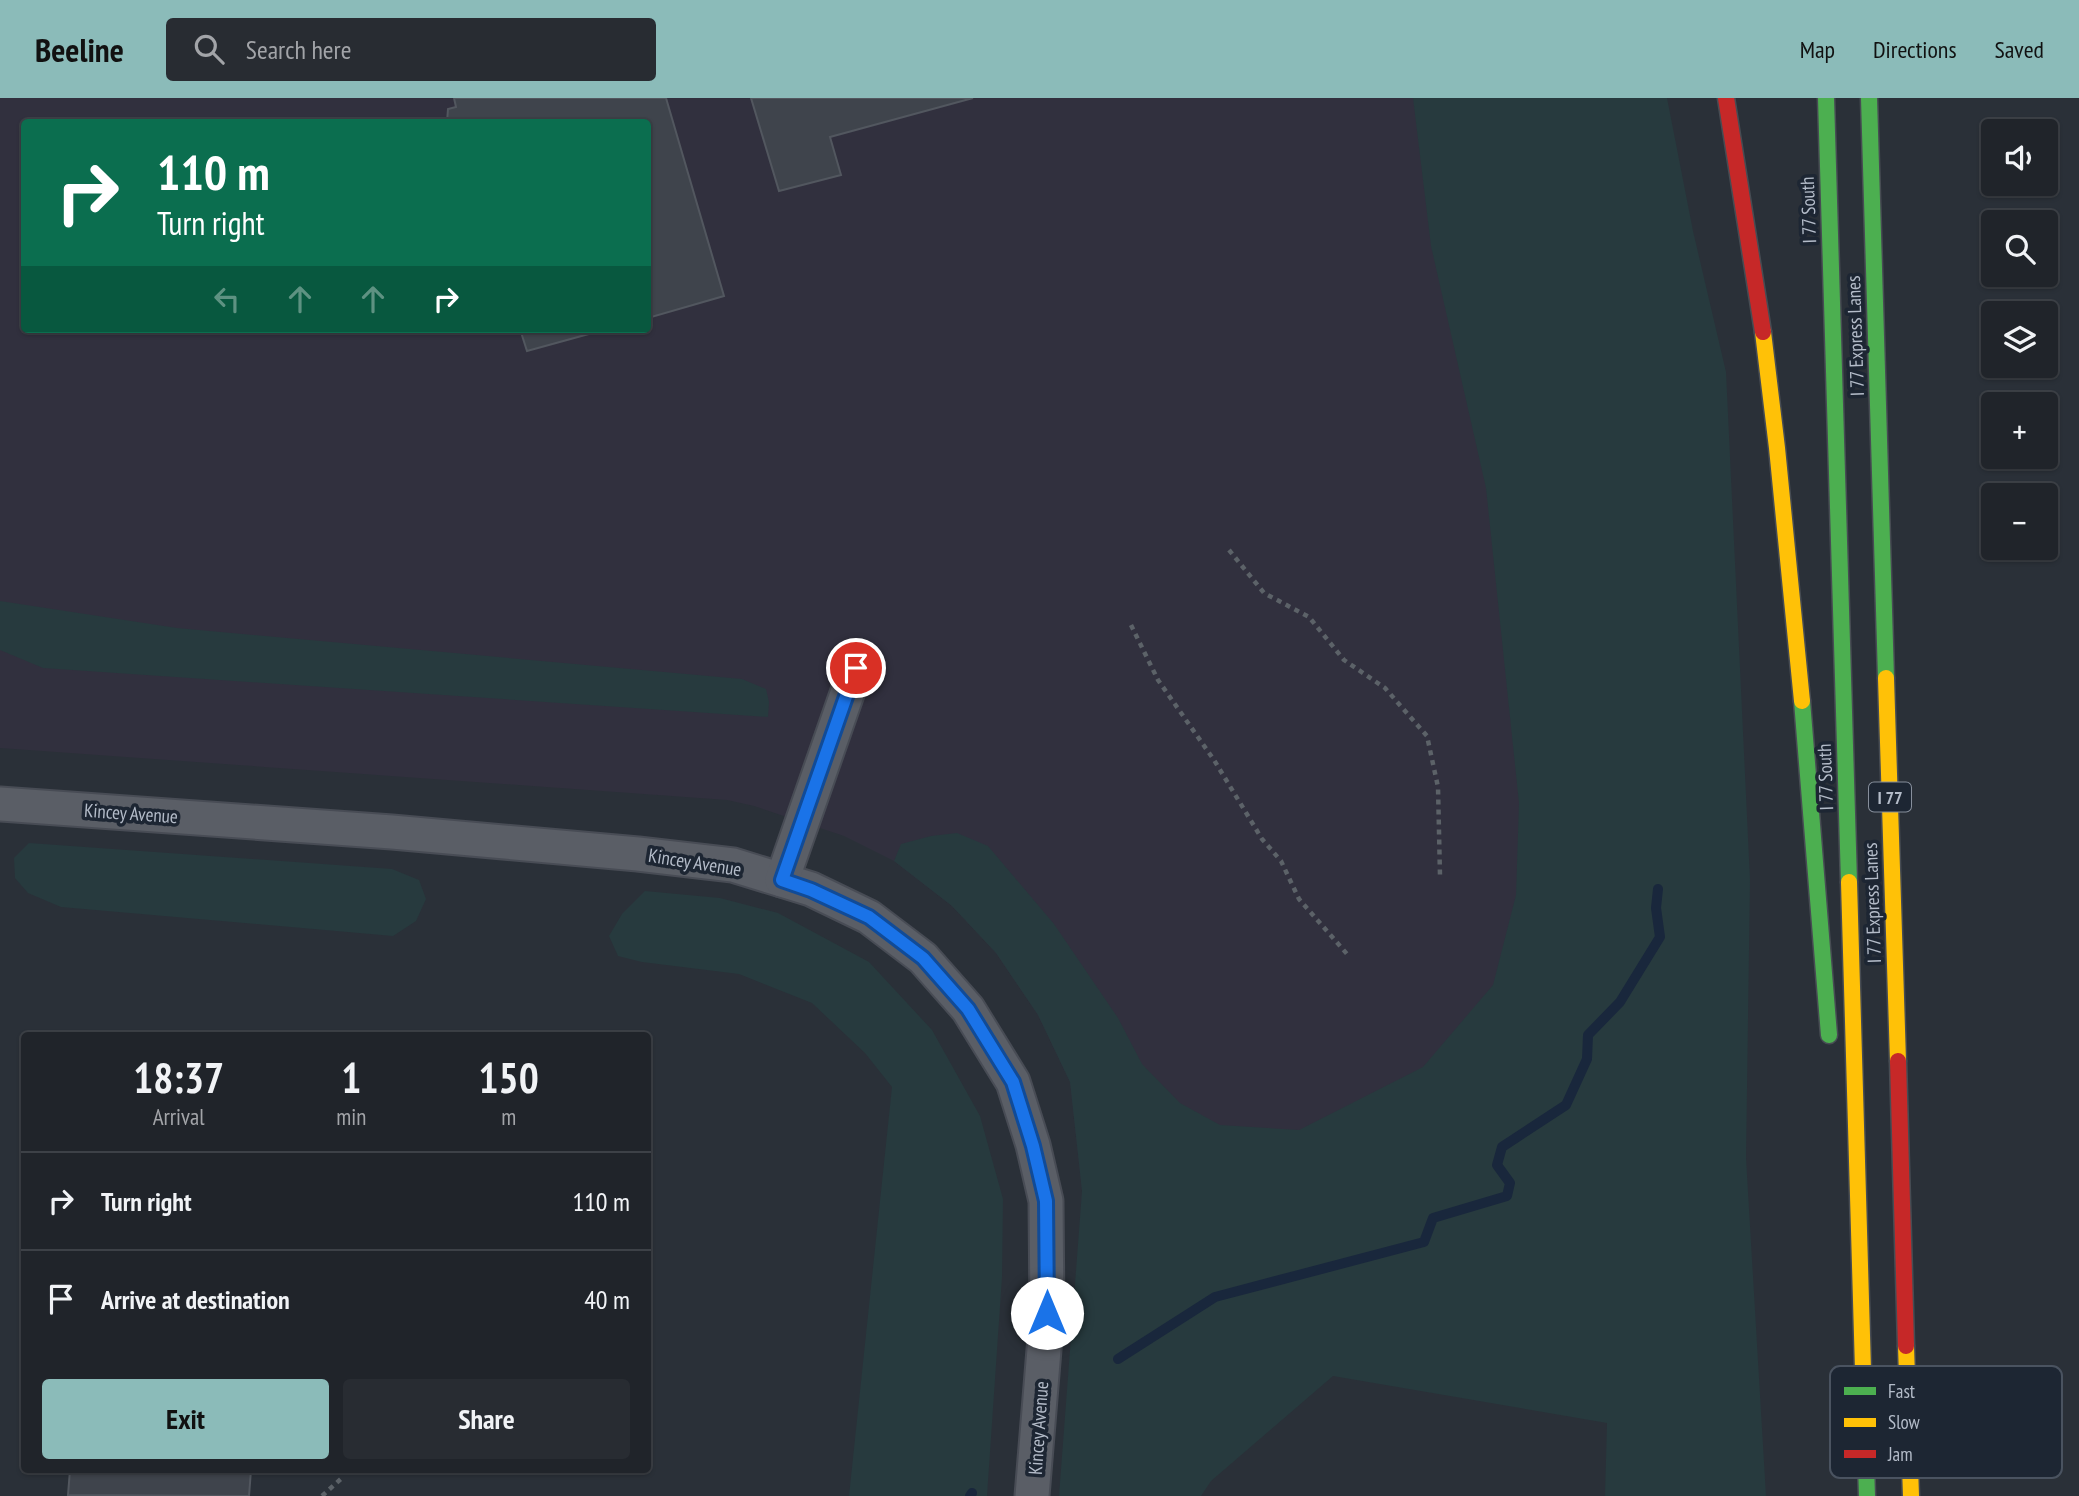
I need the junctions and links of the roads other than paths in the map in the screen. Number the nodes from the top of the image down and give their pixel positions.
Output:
1 (1726, 98) edge
2 (1826, 98) edge
3 (1869, 98) edge
4 (856, 668) dead end
5 (0, 804) edge
6 (782, 880) junction
7 (1831, 1056) dead end
8 (1841, 1166) dead end
9 (1858, 1366) edge
10 (1863, 1366) edge
11 (1907, 1366) edge
12 (1867, 1478) edge
13 (1910, 1478) edge
14 (1032, 1496) edge
15 (1867, 1496) edge
16 (1911, 1496) edge

1 - 7 highway
2 - 10 highway, I 77 South / I 77
3 - 11 highway, I 77 Express Lanes / I 77
4 - 6 street
5 - 6 street, Kincey Avenue
6 - 14 street, Kincey Avenue
8 - 9 highway
12 - 15 highway, I 77
13 - 16 highway, I 77 Express Lanes / I 77

